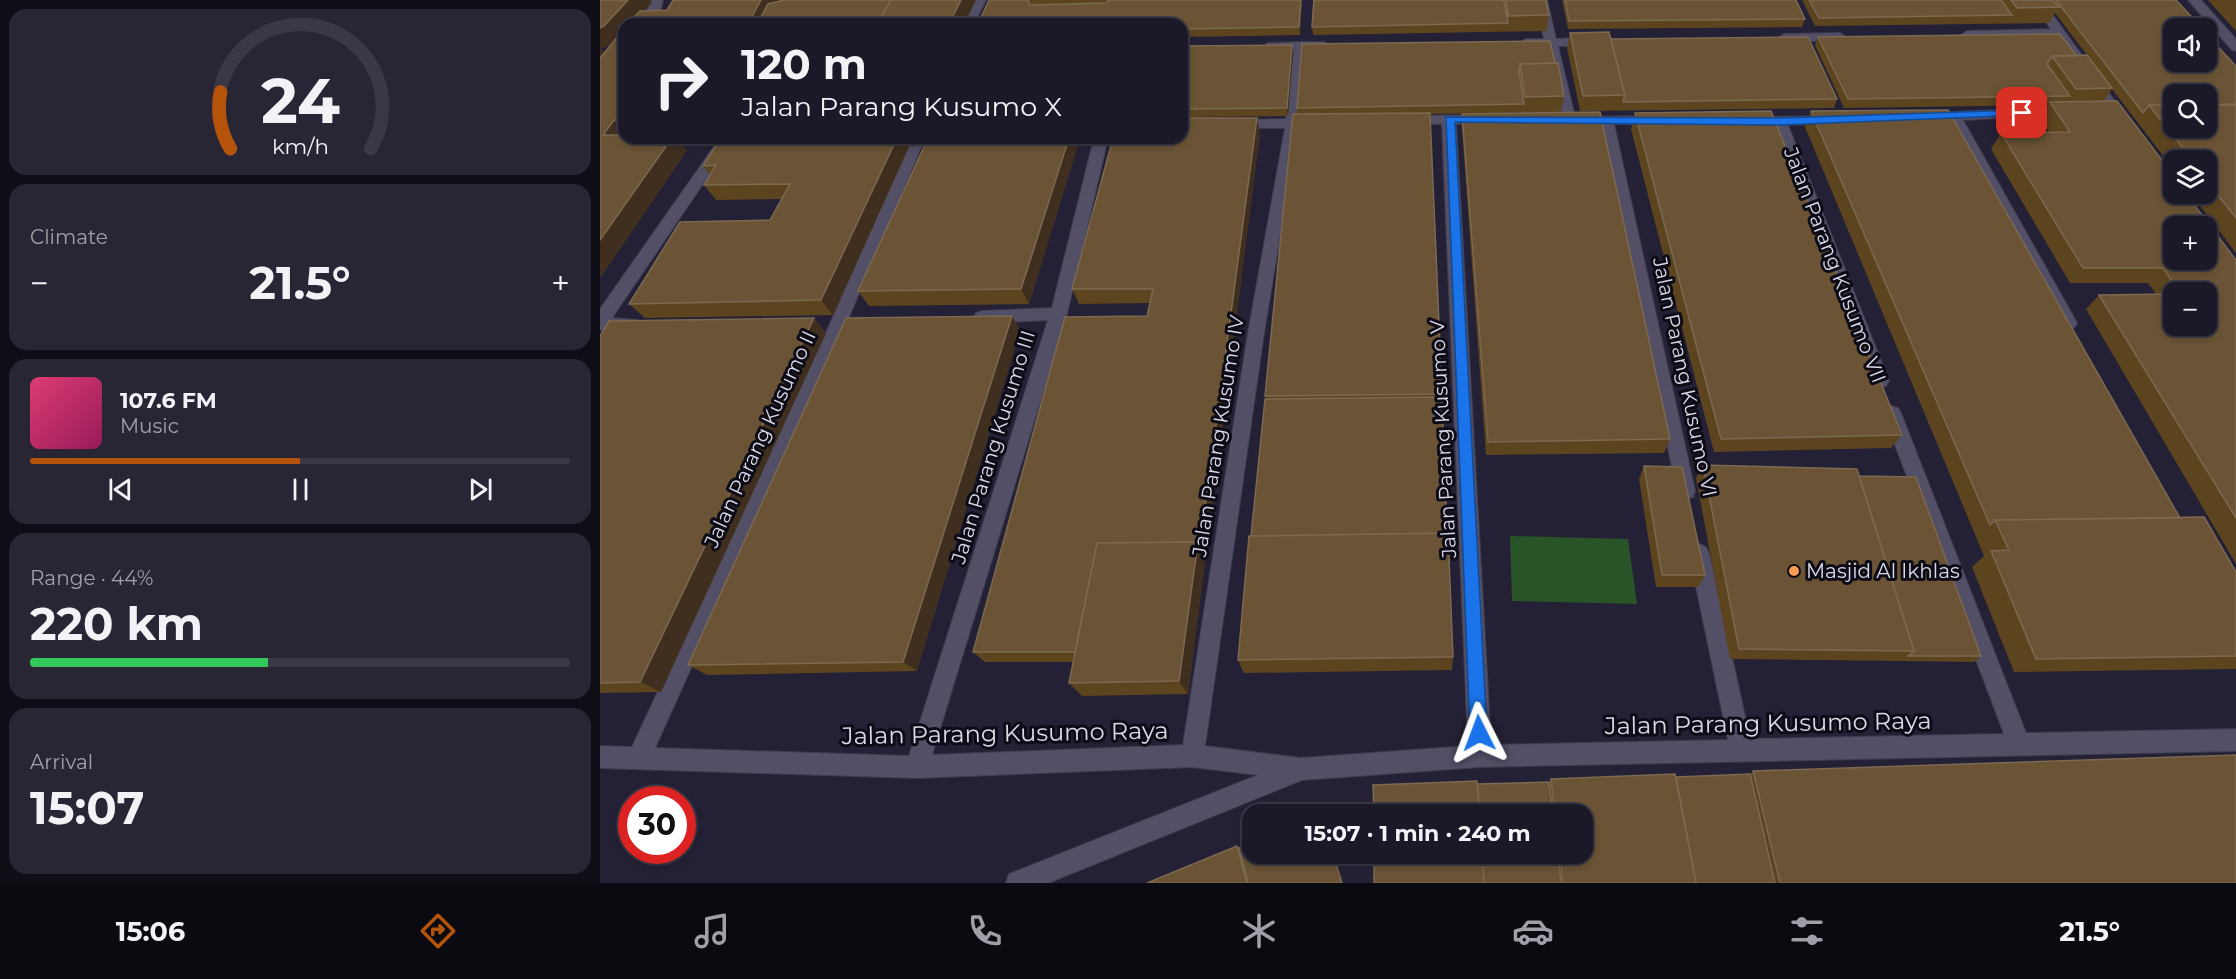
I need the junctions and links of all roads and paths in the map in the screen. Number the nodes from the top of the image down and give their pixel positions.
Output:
1 (657, 0) edge
2 (980, 0) edge
3 (1542, 0) edge
4 (2036, 0) edge
5 (2194, 0) edge
6 (646, 18) edge
7 (971, 18) edge
8 (2061, 33) junction
9 (1954, 35) edge
10 (1848, 37) edge
11 (1776, 38) edge
12 (1610, 41) edge
13 (1551, 42) junction
14 (1515, 43) edge
15 (1301, 46) junction
16 (1337, 46) edge
17 (1254, 47) edge
18 (2236, 47) edge
19 (2079, 110) edge
20 (1954, 116) junction
21 (1919, 117) edge
22 (1449, 119) junction
23 (1497, 119) edge
24 (1606, 119) junction
25 (1850, 119) edge
26 (1675, 120) edge
27 (1393, 121) edge
28 (1733, 121) edge
29 (1780, 121) junction
30 (1326, 123) edge
31 (1215, 124) edge
32 (1292, 124) junction
33 (2133, 136) edge
34 (723, 144) edge
35 (915, 144) edge
36 (1100, 144) edge
37 (1059, 314) junction
38 (966, 318) edge
39 (600, 323) edge
40 (861, 323) edge
41 (648, 324) edge
42 (814, 324) edge
43 (838, 324) junction
44 (2075, 334) edge
45 (1689, 505) edge
46 (1697, 540) edge
47 (2236, 740) edge
48 (2019, 744) junction
49 (1742, 751) junction
50 (1192, 756) junction
51 (1480, 756) junction
52 (600, 757) edge
53 (639, 757) junction
54 (916, 767) junction
55 (1302, 769) junction
56 (1018, 883) edge

1 - 6 street
2 - 7 street
3 - 13 street
4 - 8 street
5 - 18 street
8 - 9 street
8 - 33 street
10 - 11 street
12 - 13 street
13 - 14 street
13 - 24 street
15 - 16 street
15 - 17 street
15 - 32 street, Jalan Parang Kusumo IV
19 - 20 street
20 - 21 street
20 - 44 street
22 - 23 street
22 - 27 street
22 - 51 street, Jalan Parang Kusumo V
24 - 26 street
24 - 45 street, Jalan Parang Kusumo VI
25 - 29 street
28 - 29 street
29 - 48 street, Jalan Parang Kusumo VII
30 - 32 street
31 - 32 street
32 - 50 street, Jalan Parang Kusumo IV
34 - 39 street
35 - 43 street, Jalan Parang Kusumo II
36 - 37 street, Jalan Parang Kusumo III
37 - 38 street
37 - 54 street, Jalan Parang Kusumo III
39 - 41 street
40 - 43 street
42 - 43 street
43 - 53 street, Jalan Parang Kusumo II
46 - 49 street
47 - 48 street, Jalan Parang Kusumo Raya
48 - 49 street, Jalan Parang Kusumo Raya
49 - 51 street, Jalan Parang Kusumo Raya
50 - 54 street, Jalan Parang Kusumo Raya
50 - 55 street, Jalan Parang Kusumo Raya
51 - 55 street, Jalan Parang Kusumo Raya
52 - 53 street, Jalan Parang Kusumo Raya
53 - 54 street, Jalan Parang Kusumo Raya
55 - 56 street, Jalan Parang Kusumo Raya

